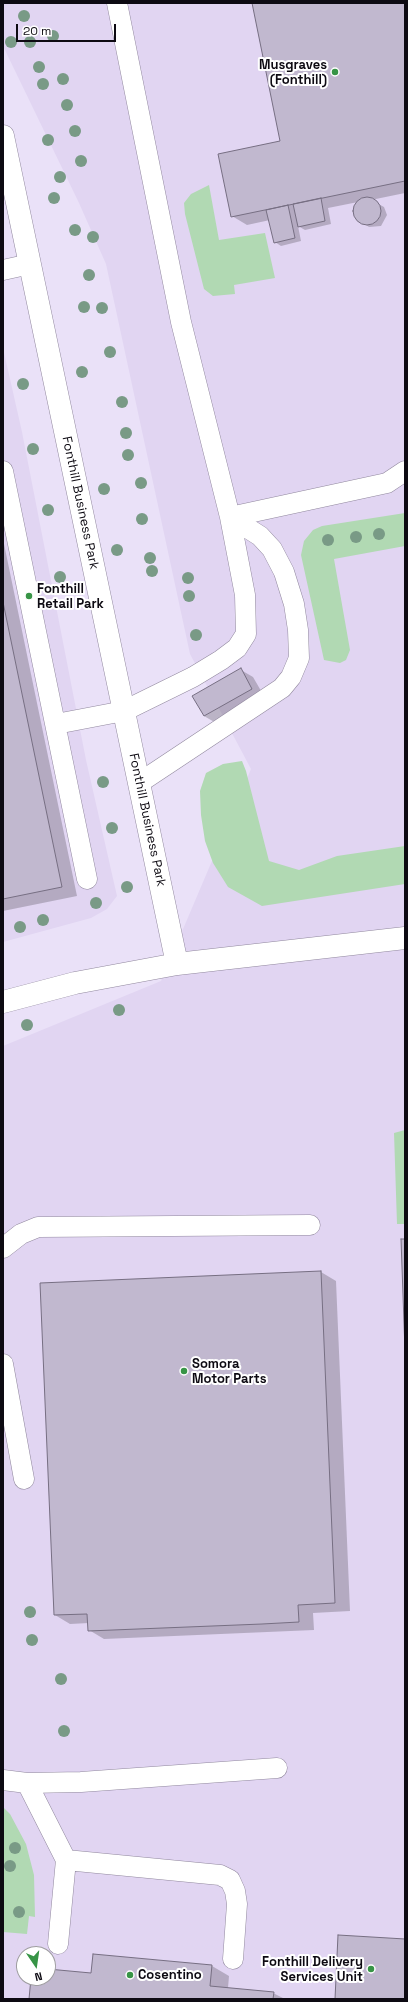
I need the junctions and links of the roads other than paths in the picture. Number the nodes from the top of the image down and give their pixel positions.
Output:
1 (117, 3) edge
2 (3, 136) edge
3 (30, 264) junction
4 (3, 270) edge
5 (3, 471) edge
6 (405, 471) edge
7 (396, 486) edge
8 (230, 517) junction
9 (124, 711) junction
10 (56, 724) junction
11 (139, 783) junction
12 (87, 879) dead end
13 (405, 938) edge
14 (177, 964) junction
15 (3, 1002) edge
16 (310, 1225) dead end
17 (3, 1248) edge
18 (3, 1364) edge
19 (24, 1479) dead end
20 (277, 1768) dead end
21 (3, 1780) edge
22 (27, 1783) junction
23 (66, 1860) junction
24 (58, 1944) dead end
25 (233, 1959) dead end

1 - 8 lane
2 - 3 street, Fonthill Business Park
3 - 4 lane
3 - 9 street, Fonthill Business Park
5 - 10 lane
6 - 7 lane
7 - 8 lane
8 - 9 lane
8 - 11 lane
9 - 10 lane
9 - 11 street, Fonthill Business Park
10 - 12 lane
11 - 14 street, Fonthill Business Park
13 - 14 street
14 - 15 street
16 - 17 lane
18 - 19 lane
20 - 22 lane
21 - 22 lane
22 - 23 lane
23 - 24 lane
23 - 25 lane

